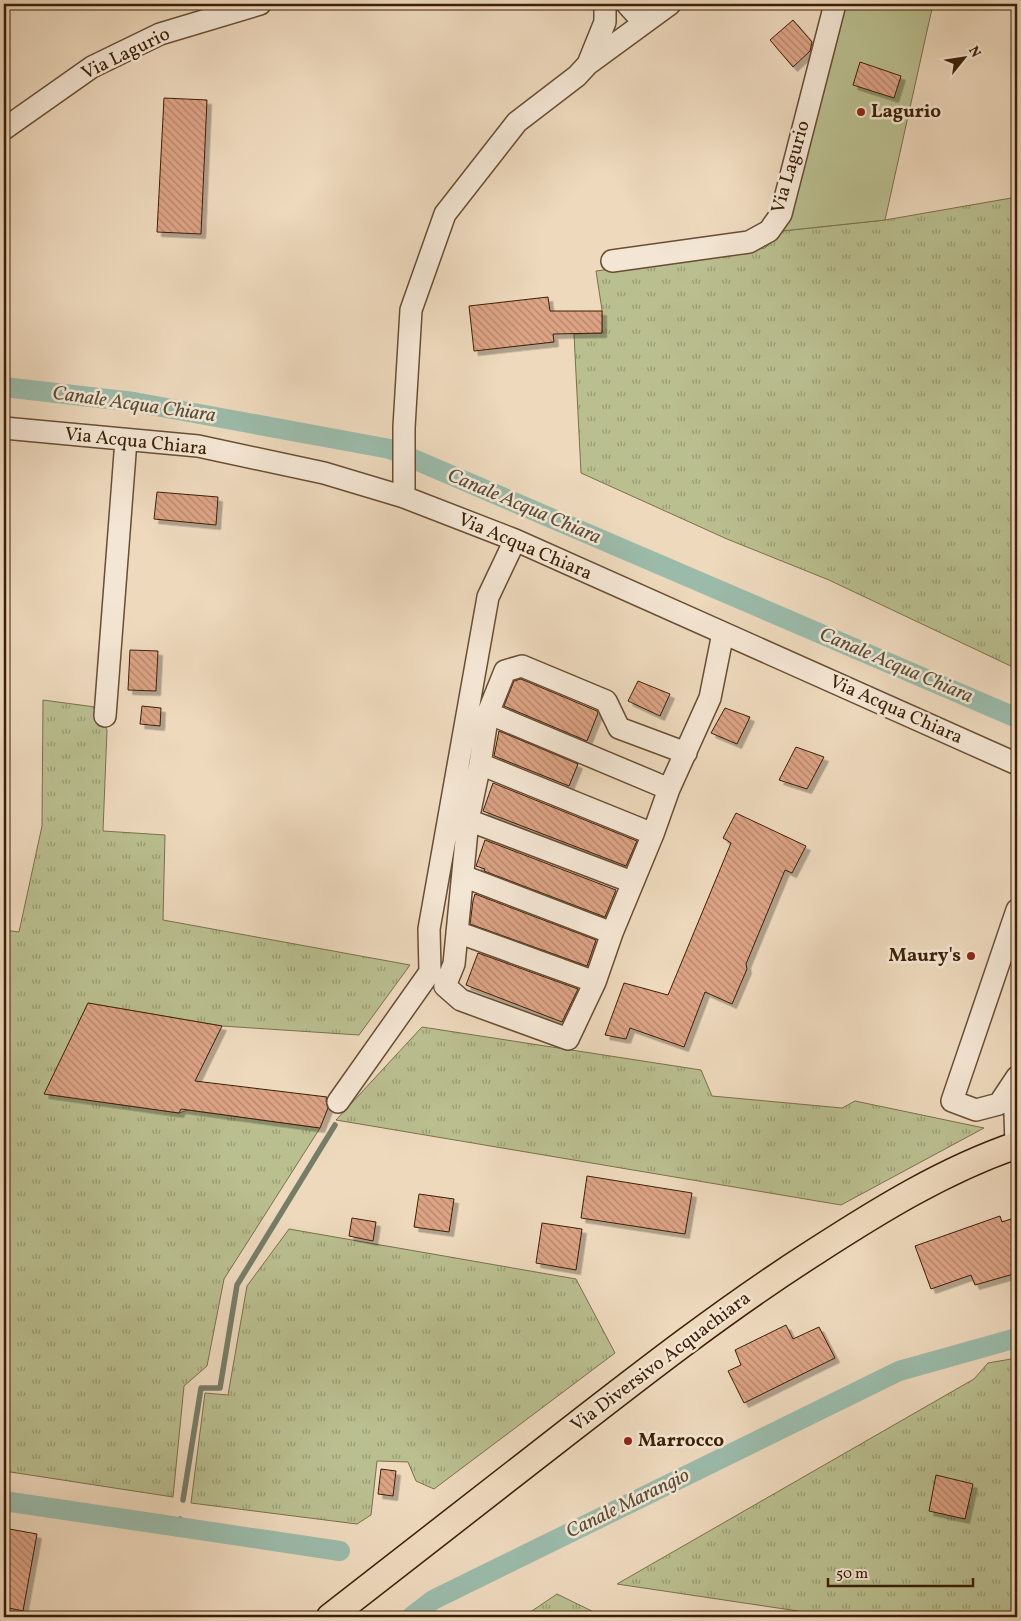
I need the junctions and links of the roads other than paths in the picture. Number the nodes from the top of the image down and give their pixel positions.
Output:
1 (260, 4) edge
2 (605, 4) edge
3 (627, 4) edge
4 (835, 4) edge
5 (656, 11) edge
6 (588, 64) junction
7 (4, 129) edge
8 (612, 261) dead end
9 (4, 428) edge
10 (126, 440) junction
11 (404, 497) junction
12 (515, 540) junction
13 (723, 633) junction
14 (488, 713) junction
15 (105, 716) dead end
16 (686, 754) junction
17 (480, 764) junction
18 (1017, 764) edge
19 (669, 789) junction
20 (468, 820) junction
21 (653, 834) junction
22 (464, 876) junction
23 (632, 882) junction
24 (1017, 910) edge
25 (457, 932) junction
26 (612, 933) junction
27 (595, 982) junction
28 (1017, 1077) edge
29 (1017, 1090) edge
30 (338, 1102) dead end
31 (1017, 1145) edge
32 (330, 1617) edge

1 - 7 street, Via Lagurio
2 - 6 street
3 - 5 street
4 - 8 street, Via Lagurio
5 - 6 street
6 - 11 street
9 - 10 street, Via Acqua Chiara
10 - 11 street, Via Acqua Chiara
10 - 15 street
11 - 12 street, Via Acqua Chiara
12 - 13 street, Via Acqua Chiara
12 - 30 street
13 - 16 street
13 - 18 street, Via Acqua Chiara
14 - 16 street
14 - 17 street
14 - 19 street
16 - 19 street
17 - 20 street
17 - 21 street
19 - 21 street
20 - 22 street
20 - 23 street
21 - 23 street
22 - 25 street
22 - 26 street
23 - 26 street
24 - 28 street
25 - 27 street
25 - 27 street
26 - 27 street
29 - 31 street
31 - 32 main road, Via Diversivo Acquachiara

